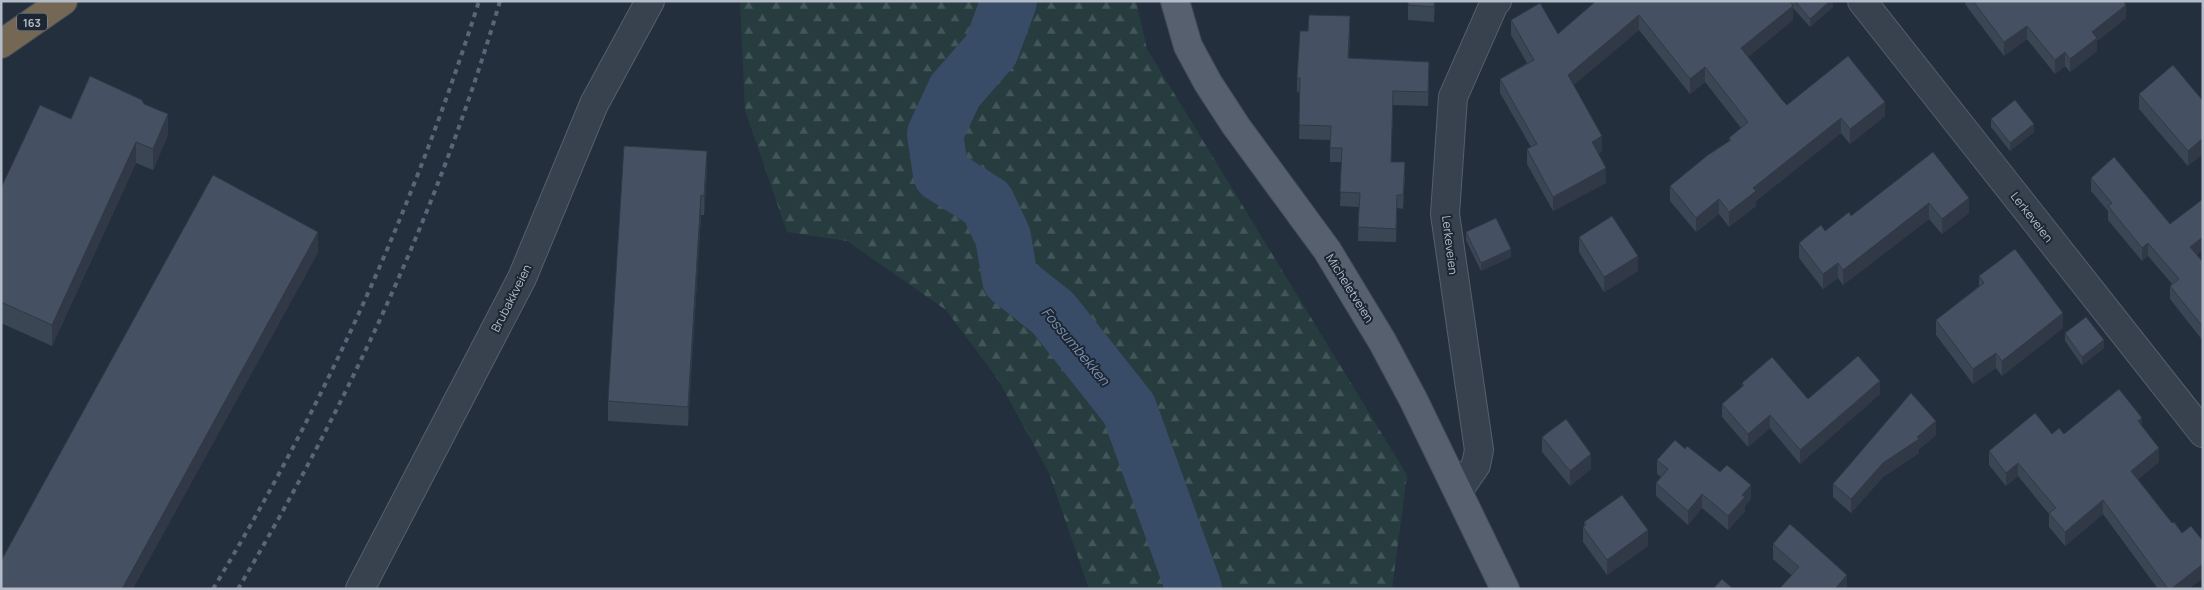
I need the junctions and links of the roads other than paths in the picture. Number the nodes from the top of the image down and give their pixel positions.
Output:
1 (64, 1) edge
2 (650, 1) edge
3 (1175, 1) edge
4 (1497, 1) edge
5 (1862, 1) edge
6 (1, 44) edge
7 (2203, 433) edge
8 (1458, 491) junction
9 (360, 589) edge
10 (1506, 589) edge

1 - 6 highway, 163
2 - 9 street, Brubakkveien
3 - 8 main road, Micheletveien
4 - 8 street, Lerkeveien
5 - 7 street, Lerkeveien
8 - 10 main road, Micheletveien

